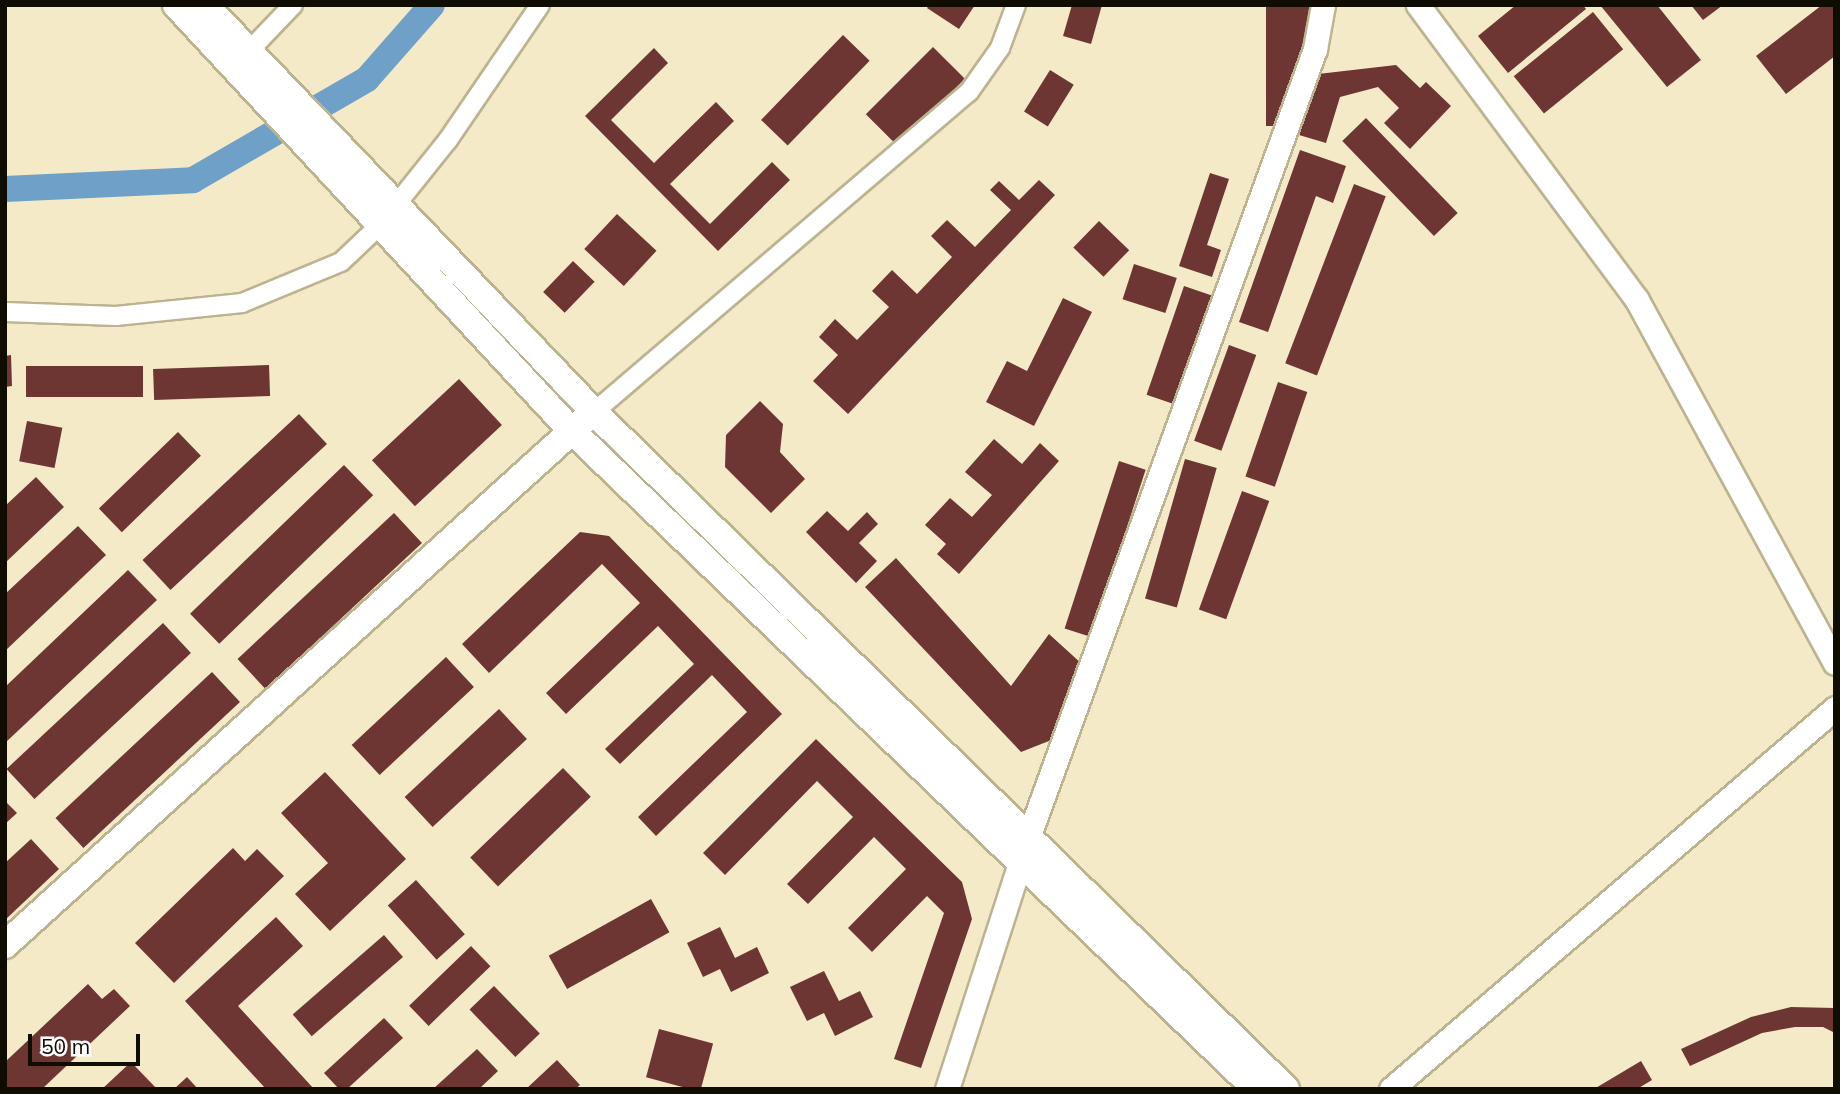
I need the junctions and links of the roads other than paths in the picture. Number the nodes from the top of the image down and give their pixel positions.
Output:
1 (176, 5) edge
2 (205, 5) edge
3 (293, 5) edge
4 (540, 5) edge
5 (1016, 5) edge
6 (1323, 5) edge
7 (1418, 5) edge
8 (249, 62) junction
9 (358, 184) junction
10 (396, 204) junction
11 (379, 226) junction
12 (5, 312) edge
13 (594, 412) junction
14 (571, 430) junction
15 (1835, 663) edge
16 (1835, 708) edge
17 (1025, 850) junction
18 (5, 945) edge
19 (947, 1089) edge
20 (1256, 1089) edge
21 (1286, 1089) edge
22 (1391, 1089) edge

1 - 8 main road
2 - 8 main road
3 - 8 street
4 - 10 street
5 - 13 street
6 - 17 street
7 - 15 street
8 - 9 main road
9 - 10 main road
9 - 11 main road
10 - 11 street
10 - 13 main road
11 - 12 street
11 - 14 main road
13 - 14 main road
13 - 17 main road
14 - 17 main road
14 - 18 main road
16 - 22 street
17 - 19 street
17 - 20 main road
17 - 21 main road

